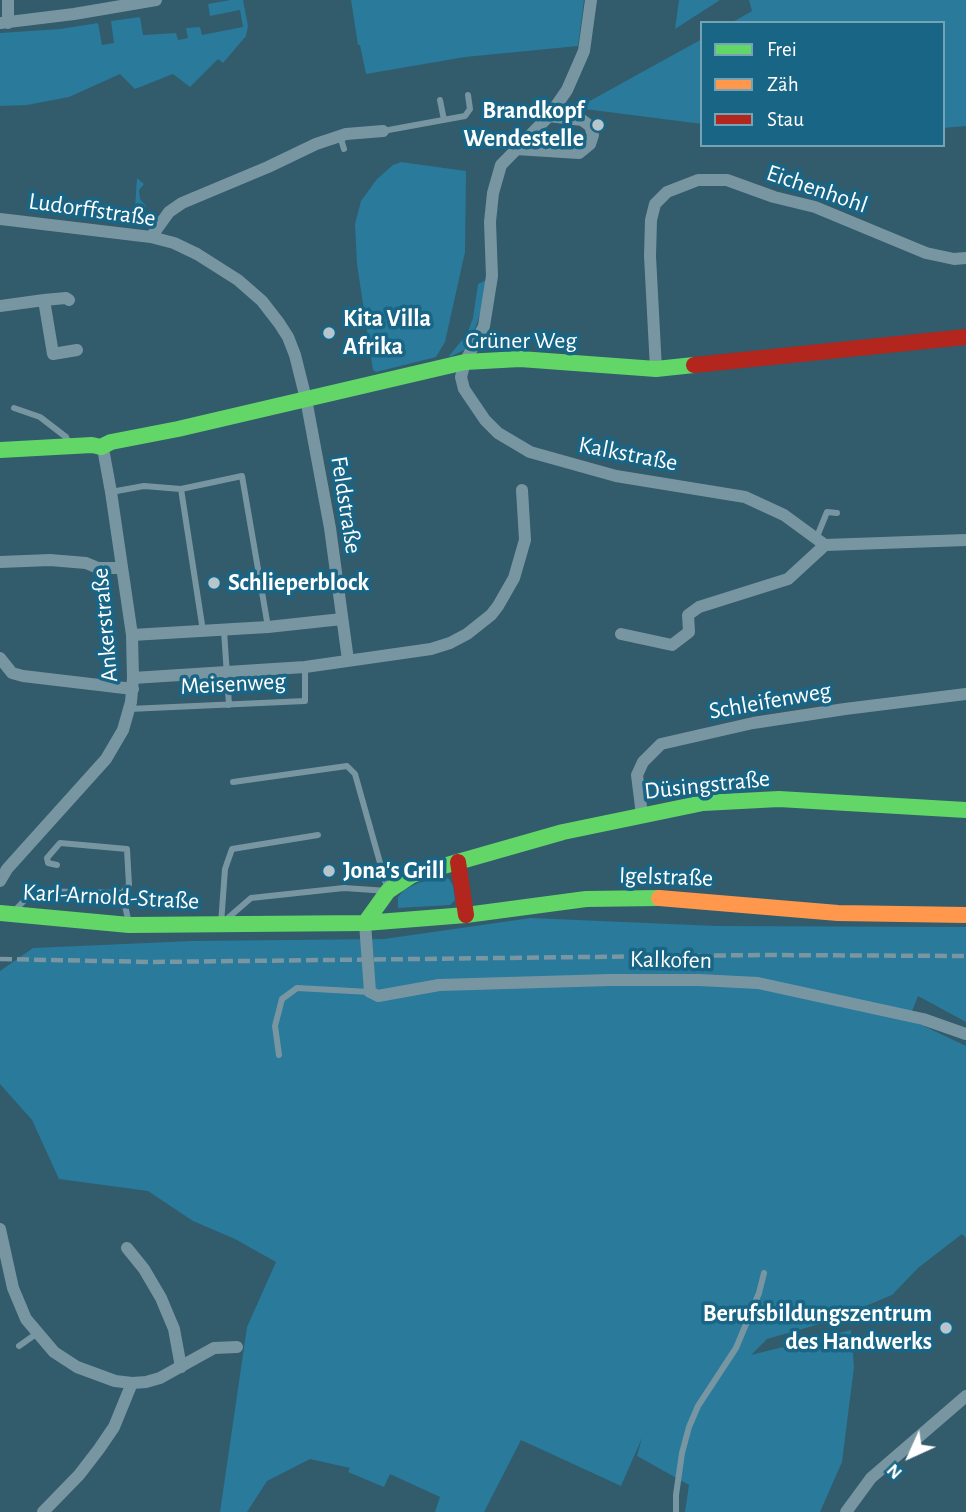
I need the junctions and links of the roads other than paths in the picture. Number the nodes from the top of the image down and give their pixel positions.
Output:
1 (8, 0) edge
2 (156, 0) edge
3 (591, 0) edge
4 (4, 23) edge
5 (468, 95) dead end
6 (440, 100) dead end
7 (549, 116) junction
8 (443, 120) junction
9 (383, 131) joint
10 (516, 149) junction
11 (0, 219) edge
12 (152, 237) junction
13 (966, 258) edge
14 (44, 300) junction
15 (69, 300) dead end
16 (0, 306) edge
17 (966, 337) edge
18 (76, 351) dead end
19 (465, 362) junction
20 (656, 369) junction
21 (306, 399) junction
22 (14, 408) dead end
23 (71, 447) junction
24 (101, 447) junction
25 (0, 450) edge
26 (181, 489) junction
27 (522, 490) dead end
28 (111, 492) junction
29 (837, 513) dead end
30 (966, 540) edge
31 (821, 542) junction
32 (0, 562) edge
33 (122, 568) junction
34 (342, 619) junction
35 (268, 627) junction
36 (224, 629) junction
37 (203, 631) junction
38 (621, 634) dead end
39 (132, 635) junction
40 (0, 658) edge
41 (348, 660) junction
42 (305, 667) junction
43 (228, 671) junction
44 (133, 684) junction
45 (966, 694) edge
46 (229, 705) junction
47 (129, 709) junction
48 (233, 782) dead end
49 (966, 810) edge
50 (642, 814) junction
51 (318, 835) dead end
52 (458, 862) junction
53 (57, 865) dead end
54 (0, 881) edge
55 (388, 891) junction
56 (122, 893) junction
57 (5, 914) edge
58 (466, 915) junction
59 (966, 915) edge
60 (365, 923) junction
61 (221, 924) junction
62 (129, 925) junction
63 (370, 992) junction
64 (966, 1034) edge
65 (279, 1055) dead end
66 (0, 1229) edge
67 (127, 1248) dead end
68 (764, 1273) dead end
69 (36, 1334) junction
70 (19, 1346) dead end
71 (237, 1347) dead end
72 (181, 1367) junction
73 (132, 1383) junction
74 (966, 1396) edge
75 (43, 1512) edge
76 (676, 1512) edge
77 (846, 1512) edge

1 - 4 street
2 - 4 street
3 - 7 street
5 - 8 lane
6 - 8 lane
7 - 10 street
7 - 10 street
8 - 9 lane
9 - 12 street
10 - 19 street
11 - 12 street, Ludorffstraße
12 - 21 street, Ludorffstraße
13 - 20 street, Eichenhohl
14 - 15 street
14 - 16 street
14 - 18 street
17 - 20 main road, Grüner Weg
19 - 20 main road, Grüner Weg
19 - 21 main road, Grüner Weg
19 - 31 street, Kalkstraße
21 - 24 main road, Grüner Weg
21 - 34 street, Feldstraße
22 - 23 lane
23 - 24 main road, Grüner Weg
23 - 25 main road, Grüner Weg
24 - 28 street, Ankerstraße
26 - 28 lane
26 - 35 lane
26 - 37 lane
27 - 41 street, Meisenweg
28 - 33 street, Ankerstraße
29 - 31 lane
30 - 31 street
31 - 38 street
32 - 33 street
33 - 39 street, Ankerstraße
34 - 35 street
34 - 41 street, Feldstraße
35 - 36 street
36 - 37 street
36 - 43 lane
37 - 39 street
39 - 44 street, Ankerstraße
40 - 44 street, Meisenweg
41 - 42 street, Meisenweg
42 - 43 street, Meisenweg
42 - 46 lane, Meisenweg
43 - 44 street, Meisenweg
43 - 46 lane
44 - 47 street, Ankerstraße
45 - 50 street, Schleifenweg
46 - 47 lane, Meisenweg
47 - 54 street, Ankerstraße
48 - 55 lane
49 - 50 main road, Düsingstraße
50 - 52 main road, Düsingstraße
51 - 61 lane, Karl-Arnold-Straße
52 - 55 main road, Düsingstraße
52 - 58 main road
53 - 56 lane
55 - 60 main road, Düsingstraße
55 - 61 lane, Karl-Arnold-Straße
56 - 57 lane
56 - 62 lane
57 - 62 main road, Karl-Arnold-Straße
58 - 59 main road, Igelstraße
58 - 60 main road, Igelstraße
60 - 61 main road, Karl-Arnold-Straße
60 - 63 street
61 - 62 main road, Karl-Arnold-Straße
63 - 64 street, Kalkofen
63 - 65 lane
66 - 69 street
67 - 72 street
68 - 76 lane
69 - 70 lane
69 - 73 street
71 - 72 street
72 - 73 street
73 - 75 street
74 - 77 street

